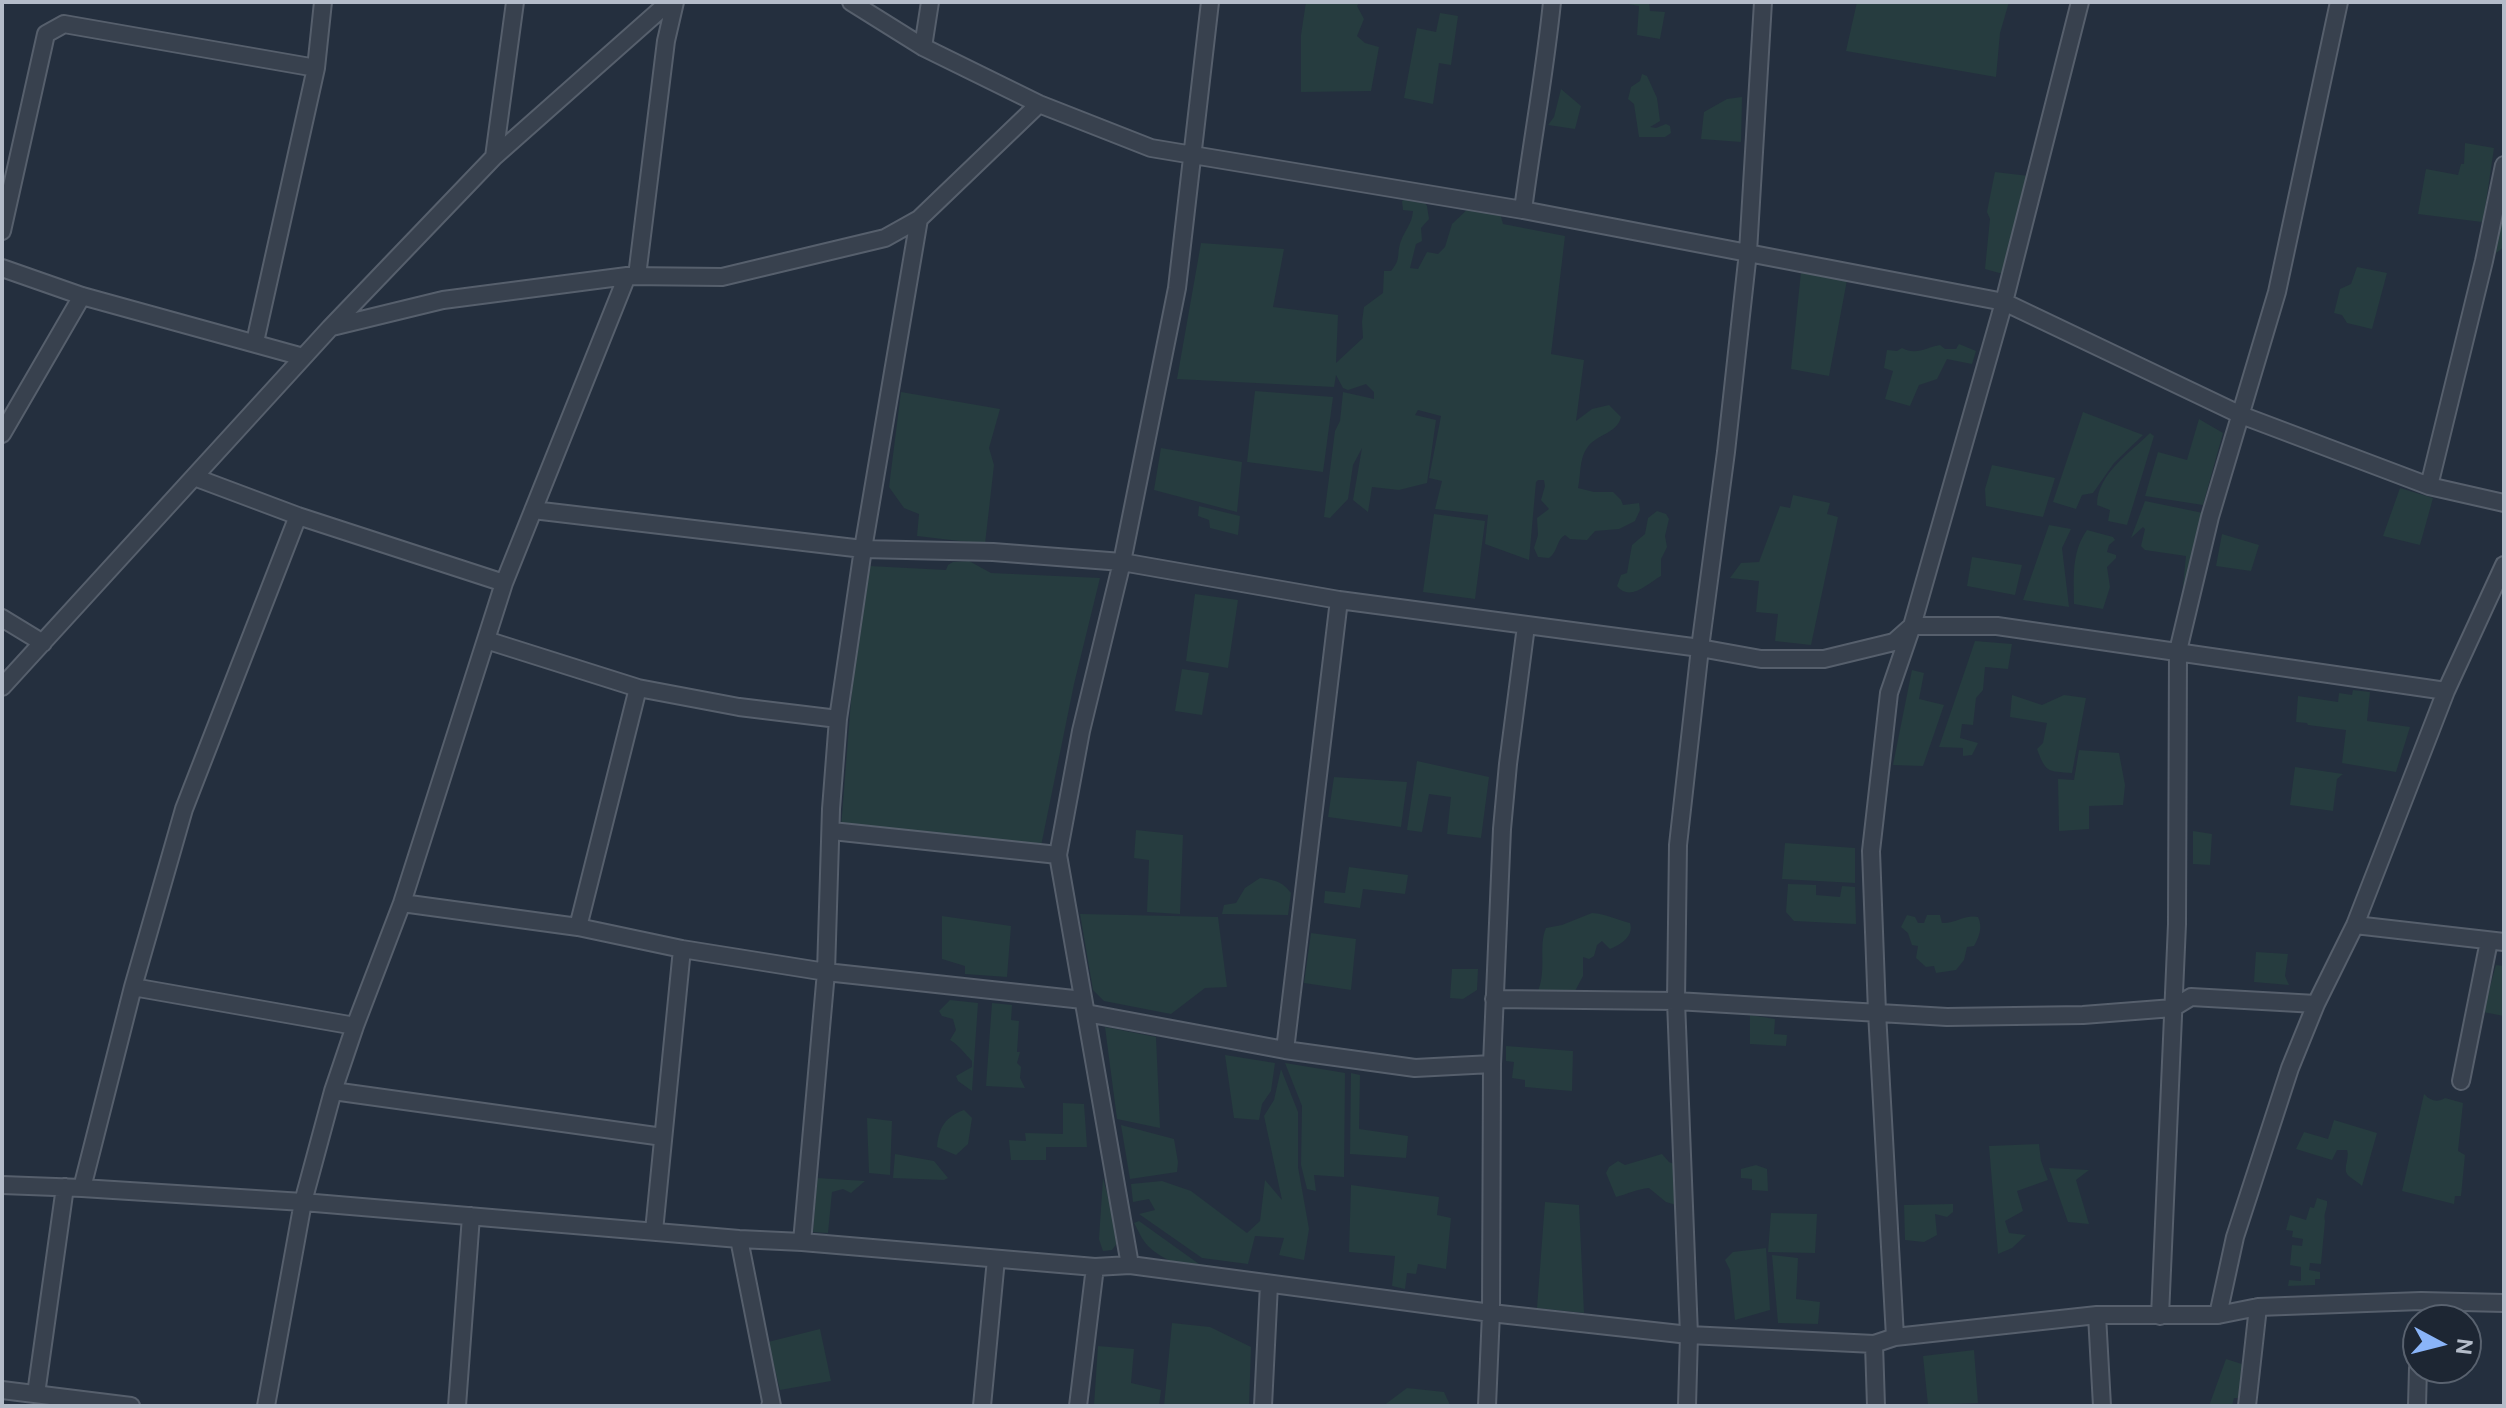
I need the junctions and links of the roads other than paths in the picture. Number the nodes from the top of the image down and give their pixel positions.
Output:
1 (323, 2) edge
2 (515, 2) edge
3 (672, 2) edge
4 (851, 2) edge
5 (930, 2) edge
6 (1210, 2) edge
7 (1552, 2) edge
8 (1763, 2) edge
9 (2080, 2) edge
10 (2337, 3) edge
11 (923, 47) junction
12 (316, 68) junction
13 (1039, 104) junction
14 (1193, 156) junction
15 (494, 157) junction
16 (2504, 165) edge
17 (1523, 210) junction
18 (919, 219) junction
19 (2, 231) edge
20 (1748, 252) junction
21 (2, 268) edge
22 (632, 276) junction
23 (82, 296) junction
24 (2004, 302) junction
25 (330, 328) junction
26 (255, 342) junction
27 (303, 357) junction
28 (2241, 415) junction
29 (2, 434) edge
30 (194, 477) junction
31 (2429, 486) junction
32 (2504, 503) edge
33 (533, 510) junction
34 (298, 516) junction
35 (863, 549) junction
36 (1122, 562) junction
37 (2504, 565) edge
38 (504, 583) junction
39 (1339, 600) junction
40 (2, 618) edge
41 (1526, 626) junction
42 (1912, 626) junction
43 (486, 640) junction
44 (43, 643) junction
45 (1700, 648) junction
46 (2178, 651) junction
47 (2, 687) edge
48 (638, 688) junction
49 (2446, 691) junction
50 (838, 719) junction
51 (832, 831) junction
52 (1058, 855) junction
53 (402, 903) junction
54 (2355, 925) junction
55 (578, 927) junction
56 (2497, 941) edge
57 (682, 949) junction
58 (826, 972) junction
59 (133, 987) junction
60 (1494, 999) junction
61 (1676, 1001) junction
62 (2316, 1004) junction
63 (1084, 1007) junction
64 (2173, 1008) junction
65 (1877, 1012) junction
66 (355, 1026) junction
67 (1285, 1050) junction
68 (1492, 1064) junction
69 (2461, 1081) dead end
70 (333, 1091) junction
71 (663, 1137) junction
72 (2, 1185) edge
73 (65, 1187) junction
74 (82, 1188) junction
75 (303, 1202) junction
76 (471, 1216) junction
77 (654, 1231) junction
78 (739, 1239) junction
79 (802, 1242) junction
80 (996, 1259) junction
81 (1130, 1265) junction
82 (1095, 1267) junction
83 (1269, 1284) junction
84 (2421, 1301) junction
85 (2504, 1303) edge
86 (2421, 1304) edge
87 (2258, 1307) junction
88 (1491, 1313) junction
89 (2097, 1315) junction
90 (2218, 1315) junction
91 (2160, 1316) junction
92 (1689, 1335) junction
93 (1895, 1337) junction
94 (1874, 1344) junction
95 (2418, 1384) edge
96 (2, 1390) edge
97 (36, 1394) junction
98 (107, 1405) edge
99 (131, 1406) edge
100 (266, 1406) edge
101 (457, 1406) edge
102 (770, 1406) edge
103 (982, 1406) edge
104 (1078, 1406) edge
105 (1263, 1406) edge
106 (1487, 1406) edge
107 (1687, 1406) edge
108 (1876, 1406) edge
109 (2102, 1406) edge
110 (2247, 1406) edge
111 (2417, 1406) edge

1 - 12 street
2 - 15 street
3 - 15 street
3 - 22 street
4 - 11 street
5 - 11 street
6 - 14 street
7 - 17 street
8 - 20 street
9 - 24 street
10 - 28 street
11 - 13 street
12 - 19 street
12 - 26 street
13 - 14 street
13 - 18 street
14 - 17 street
14 - 36 street
15 - 25 street
16 - 31 street
17 - 20 street
18 - 22 street
18 - 35 street
20 - 24 street
20 - 45 street
21 - 23 street
22 - 25 street
22 - 33 street
23 - 26 street
23 - 29 street
24 - 28 street
24 - 42 street
25 - 27 street
26 - 27 street
27 - 30 street
28 - 31 street
28 - 46 street
30 - 34 street
30 - 44 street
31 - 32 street
33 - 35 street
33 - 38 street
34 - 38 street
34 - 59 street
35 - 36 street
35 - 50 street
36 - 39 street
36 - 52 street
37 - 49 street
38 - 43 street
39 - 41 street
39 - 67 street
40 - 44 street
41 - 45 street
41 - 60 street
42 - 45 street
42 - 46 street
42 - 65 street
43 - 48 street
43 - 53 street
44 - 47 street
45 - 61 street
46 - 49 street
46 - 64 street
48 - 50 street
48 - 55 street
49 - 54 street
50 - 51 street
51 - 52 street
51 - 58 street
52 - 63 street
53 - 55 street
53 - 66 street
54 - 56 street
54 - 62 street
55 - 57 street
56 - 69 street
57 - 58 street
57 - 71 street
58 - 63 street
58 - 79 street
59 - 66 street
59 - 74 street
60 - 61 street
60 - 68 street
61 - 65 street
61 - 92 street
62 - 64 street
62 - 90 street
63 - 67 street
63 - 81 street
64 - 65 street
64 - 91 street
65 - 93 street
66 - 70 street
67 - 68 street
68 - 88 street
70 - 71 street
70 - 75 street
71 - 77 street
72 - 73 street
73 - 74 street
73 - 97 street
74 - 75 street
75 - 76 street
75 - 100 street
76 - 77 street
76 - 101 street
77 - 78 street
78 - 79 street
78 - 102 street
79 - 80 street
80 - 82 street
80 - 103 street
81 - 82 street
81 - 83 street
82 - 104 street
83 - 88 street
83 - 105 street
84 - 85 street
84 - 86 street
84 - 87 street
87 - 90 street
87 - 110 street
88 - 92 street
88 - 106 street
89 - 91 street
89 - 93 street
89 - 109 street
90 - 91 street
92 - 94 street
92 - 107 street
93 - 94 street
94 - 108 street
95 - 111 street
96 - 97 street
97 - 98 street
98 - 99 street

